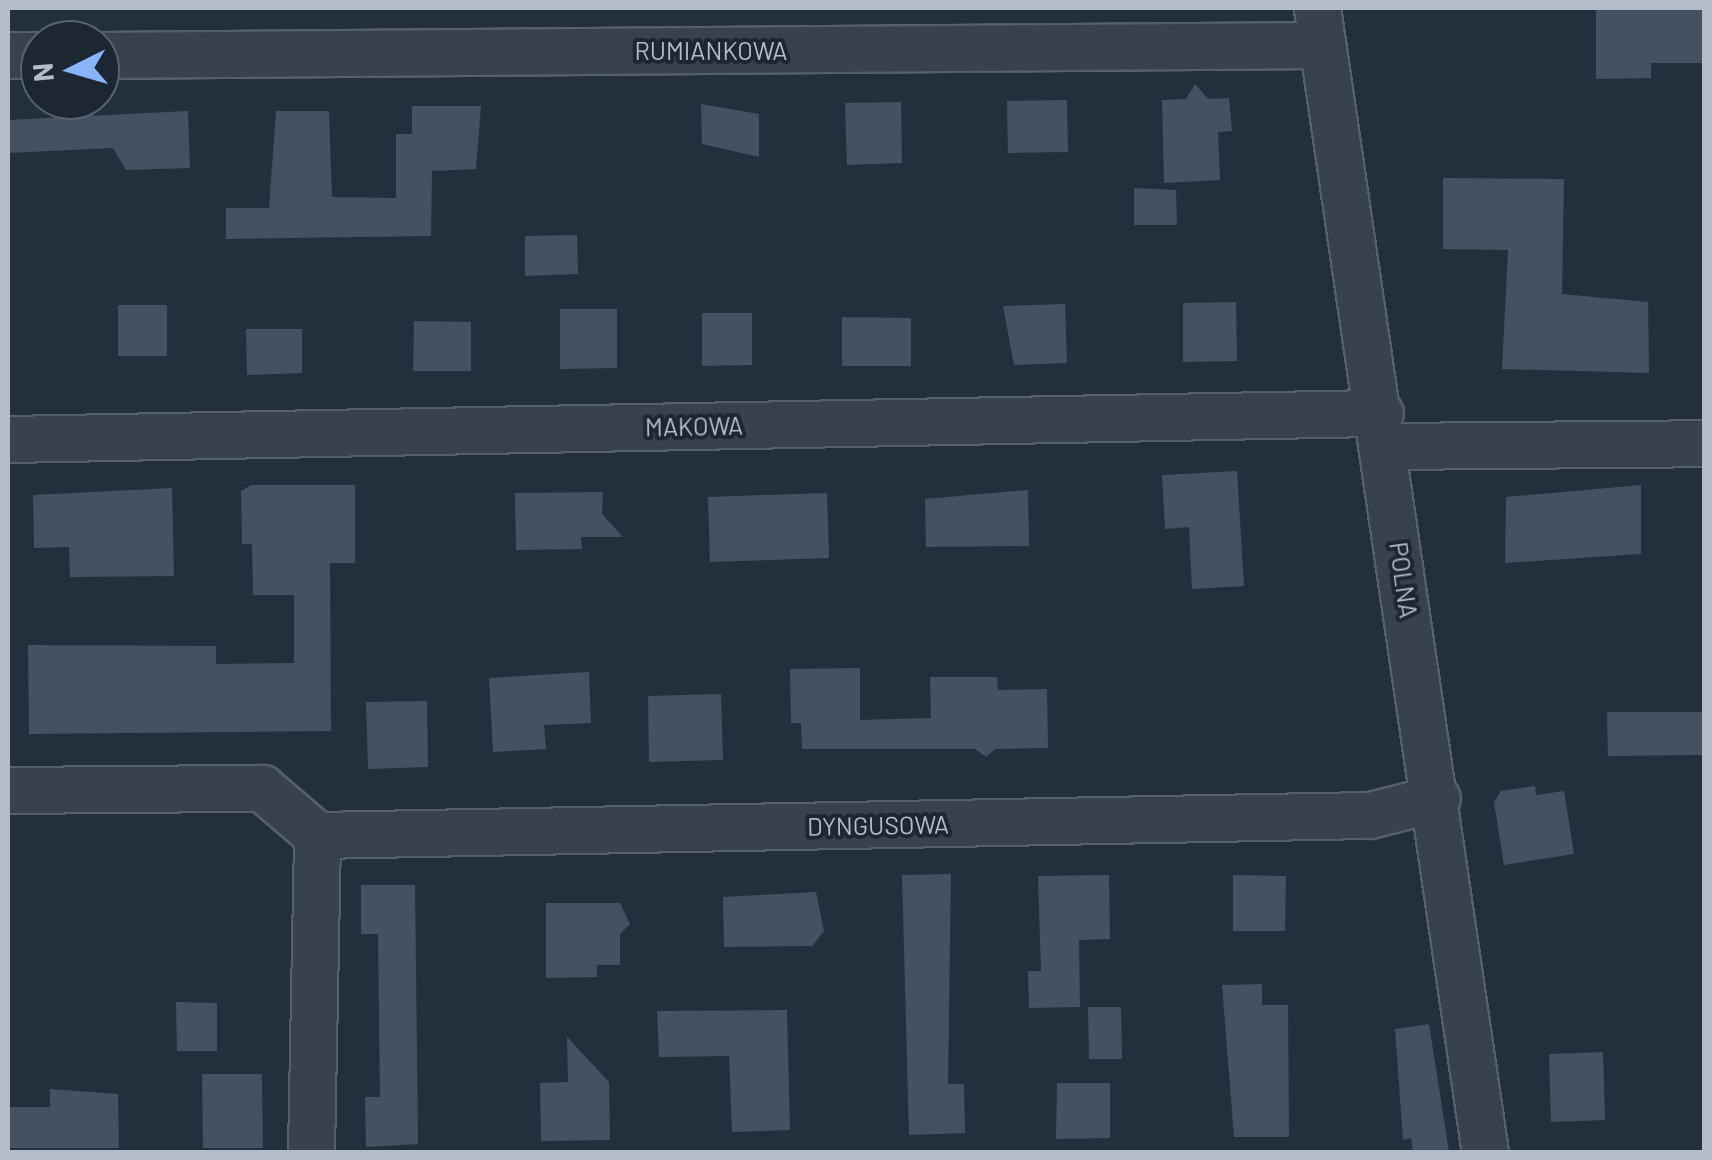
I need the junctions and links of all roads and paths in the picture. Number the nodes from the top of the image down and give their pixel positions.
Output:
1 (1320, 26) edge
2 (120, 55) edge
3 (1382, 429) junction
4 (8, 439) edge
5 (1704, 443) edge
6 (8, 790) edge
7 (1437, 798) junction
8 (316, 836) junction
9 (311, 1152) edge
10 (1485, 1152) edge

1 - 2 street, RUMIANKOWA
1 - 3 street, POLNA
3 - 4 street, MAKOWA
3 - 5 street, MAKOWA
3 - 7 street, POLNA
6 - 8 street
7 - 8 street, DYNGUSOWA
7 - 10 street, POLNA
8 - 9 street

